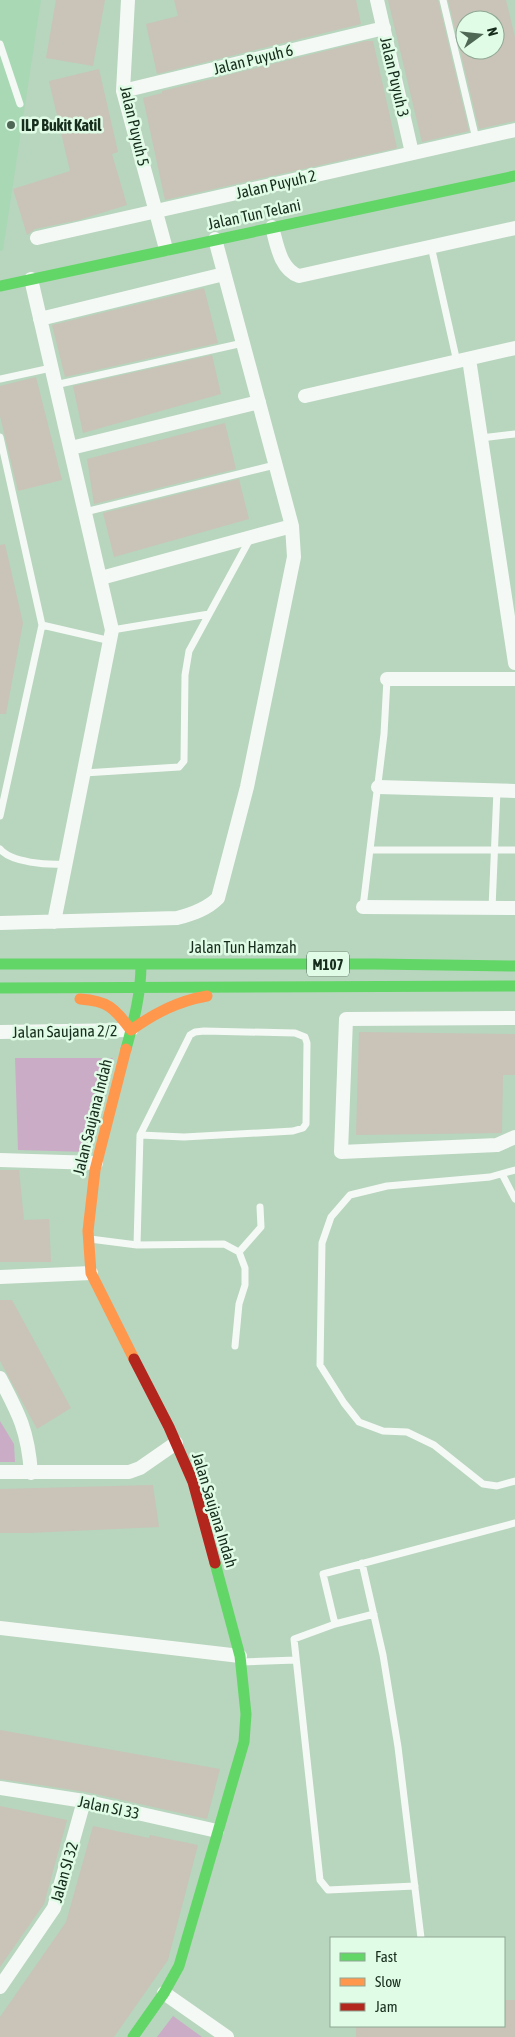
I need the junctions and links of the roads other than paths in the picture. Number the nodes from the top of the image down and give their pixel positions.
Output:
1 (128, 0) edge
2 (377, 0) edge
3 (443, 0) edge
4 (384, 28) junction
5 (0, 44) edge
6 (123, 91) junction
7 (20, 104) dead end
8 (515, 130) edge
9 (476, 139) junction
10 (412, 153) junction
11 (515, 176) edge
12 (156, 212) junction
13 (272, 227) junction
14 (515, 228) edge
15 (37, 238) dead end
16 (215, 239) junction
17 (431, 246) junction
18 (166, 249) junction
19 (224, 274) junction
20 (31, 279) junction
21 (0, 286) edge
22 (40, 319) junction
23 (243, 343) junction
24 (515, 348) edge
25 (463, 360) junction
26 (51, 368) junction
27 (0, 380) edge
28 (55, 385) junction
29 (305, 396) dead end
30 (259, 402) junction
31 (515, 434) edge
32 (0, 437) edge
33 (481, 438) junction
34 (71, 448) junction
35 (276, 465) junction
36 (85, 512) junction
37 (292, 526) junction
38 (252, 536) junction
39 (101, 578) junction
40 (209, 614) junction
41 (42, 625) junction
42 (112, 635) junction
43 (515, 663) edge
44 (387, 679) joint
45 (515, 679) edge
46 (84, 772) junction
47 (378, 787) junction
48 (497, 790) junction
49 (515, 791) edge
50 (0, 816) edge
51 (0, 849) edge
52 (370, 850) junction
53 (494, 850) junction
54 (515, 850) edge
55 (65, 864) junction
56 (363, 907) joint
57 (492, 908) junction
58 (515, 908) edge
59 (54, 922) junction
60 (0, 923) edge
61 (0, 963) edge
62 (141, 964) junction
63 (515, 966) edge
64 (141, 987) junction
65 (315, 987) junction
66 (515, 987) edge
67 (0, 990) edge
68 (515, 1018) edge
69 (131, 1030) junction
70 (0, 1032) edge
71 (140, 1135) junction
72 (515, 1138) edge
73 (0, 1160) edge
74 (96, 1163) junction
75 (515, 1170) edge
76 (502, 1174) junction
77 (515, 1199) edge
78 (260, 1207) dead end
79 (87, 1238) junction
80 (137, 1245) junction
81 (239, 1252) junction
82 (91, 1273) junction
83 (0, 1277) edge
84 (235, 1346) dead end
85 (0, 1378) edge
86 (176, 1443) junction
87 (0, 1472) edge
88 (31, 1473) junction
89 (515, 1481) edge
90 (515, 1524) edge
91 (362, 1563) junction
92 (374, 1614) junction
93 (335, 1624) junction
94 (0, 1628) edge
95 (240, 1659) junction
96 (296, 1660) junction
97 (0, 1788) edge
98 (84, 1801) junction
99 (217, 1831) junction
100 (415, 1886) junction
101 (421, 1937) edge
102 (0, 1987) edge
103 (164, 1993) junction
104 (133, 2037) edge
105 (226, 2037) edge

1 - 6 street, Jalan Puyuh 5
2 - 4 street, Jalan Puyuh 3
3 - 9 lane
4 - 6 street, Jalan Puyuh 6
4 - 10 street, Jalan Puyuh 3
5 - 7 lane
6 - 12 street, Jalan Puyuh 5
8 - 9 street, Jalan Puyuh 2
9 - 10 street, Jalan Puyuh 2
10 - 12 street, Jalan Puyuh 2
11 - 13 street, Jalan Tun Telani
12 - 15 street, Jalan Puyuh 2
12 - 18 street, Jalan Puyuh 5
13 - 16 street, Jalan Tun Telani
13 - 17 street
14 - 17 street
16 - 18 street, Jalan Tun Telani
16 - 19 street
17 - 25 lane
18 - 20 street, Jalan Tun Telani
19 - 22 street
19 - 23 street
20 - 21 street, Jalan Tun Telani
20 - 22 street
22 - 26 street
23 - 28 lane
23 - 30 street
24 - 25 street
25 - 29 street
25 - 33 street
26 - 27 lane
26 - 28 street
28 - 34 street
30 - 34 street
30 - 35 street
31 - 33 lane
32 - 41 lane
33 - 43 street
34 - 36 street
35 - 36 lane
35 - 37 street
36 - 39 street
37 - 38 street
37 - 59 street
38 - 39 street
38 - 40 lane
39 - 42 street
40 - 42 lane
40 - 46 lane
41 - 42 lane
41 - 50 lane
42 - 46 street
44 - 45 street
44 - 47 lane
46 - 55 street
47 - 48 street
47 - 52 lane
48 - 49 street
48 - 53 lane
51 - 55 lane
52 - 53 lane
52 - 56 lane
53 - 54 lane
53 - 57 lane
55 - 59 street
56 - 57 street
57 - 58 street
59 - 60 street
61 - 62 street, Jalan Tun Hamzah / M107
62 - 63 street, Jalan Tun Hamzah / M107
62 - 64 street, Jalan Saujana Indah
64 - 65 street, M107
64 - 67 street, M107
64 - 69 street, Jalan Saujana Indah
65 - 66 street, M107
65 - 69 street
67 - 69 street
68 - 72 street
69 - 70 street, Jalan Saujana 2/2
69 - 74 street, Jalan Saujana Indah
71 - 71 lane
71 - 80 lane
73 - 74 street
74 - 79 street, Jalan Saujana Indah
75 - 76 lane
76 - 77 lane
76 - 89 lane
78 - 81 lane
79 - 80 lane
79 - 82 street, Jalan Saujana Indah
80 - 81 lane
81 - 84 lane
82 - 83 street
82 - 86 street, Jalan Saujana Indah
85 - 88 street
86 - 88 street
86 - 95 street, Jalan Saujana Indah
87 - 88 street
90 - 91 lane
91 - 92 lane
91 - 93 lane
92 - 93 lane
92 - 100 lane
93 - 96 lane
94 - 95 street
95 - 96 lane
95 - 99 street, Jalan Saujana Indah
96 - 100 lane
97 - 98 street, Jalan SI 33
98 - 99 street, Jalan SI 33
98 - 102 street, Jalan SI 32
99 - 103 street, Jalan Saujana Indah
100 - 101 lane
103 - 104 street, Jalan Saujana Indah
103 - 105 street

